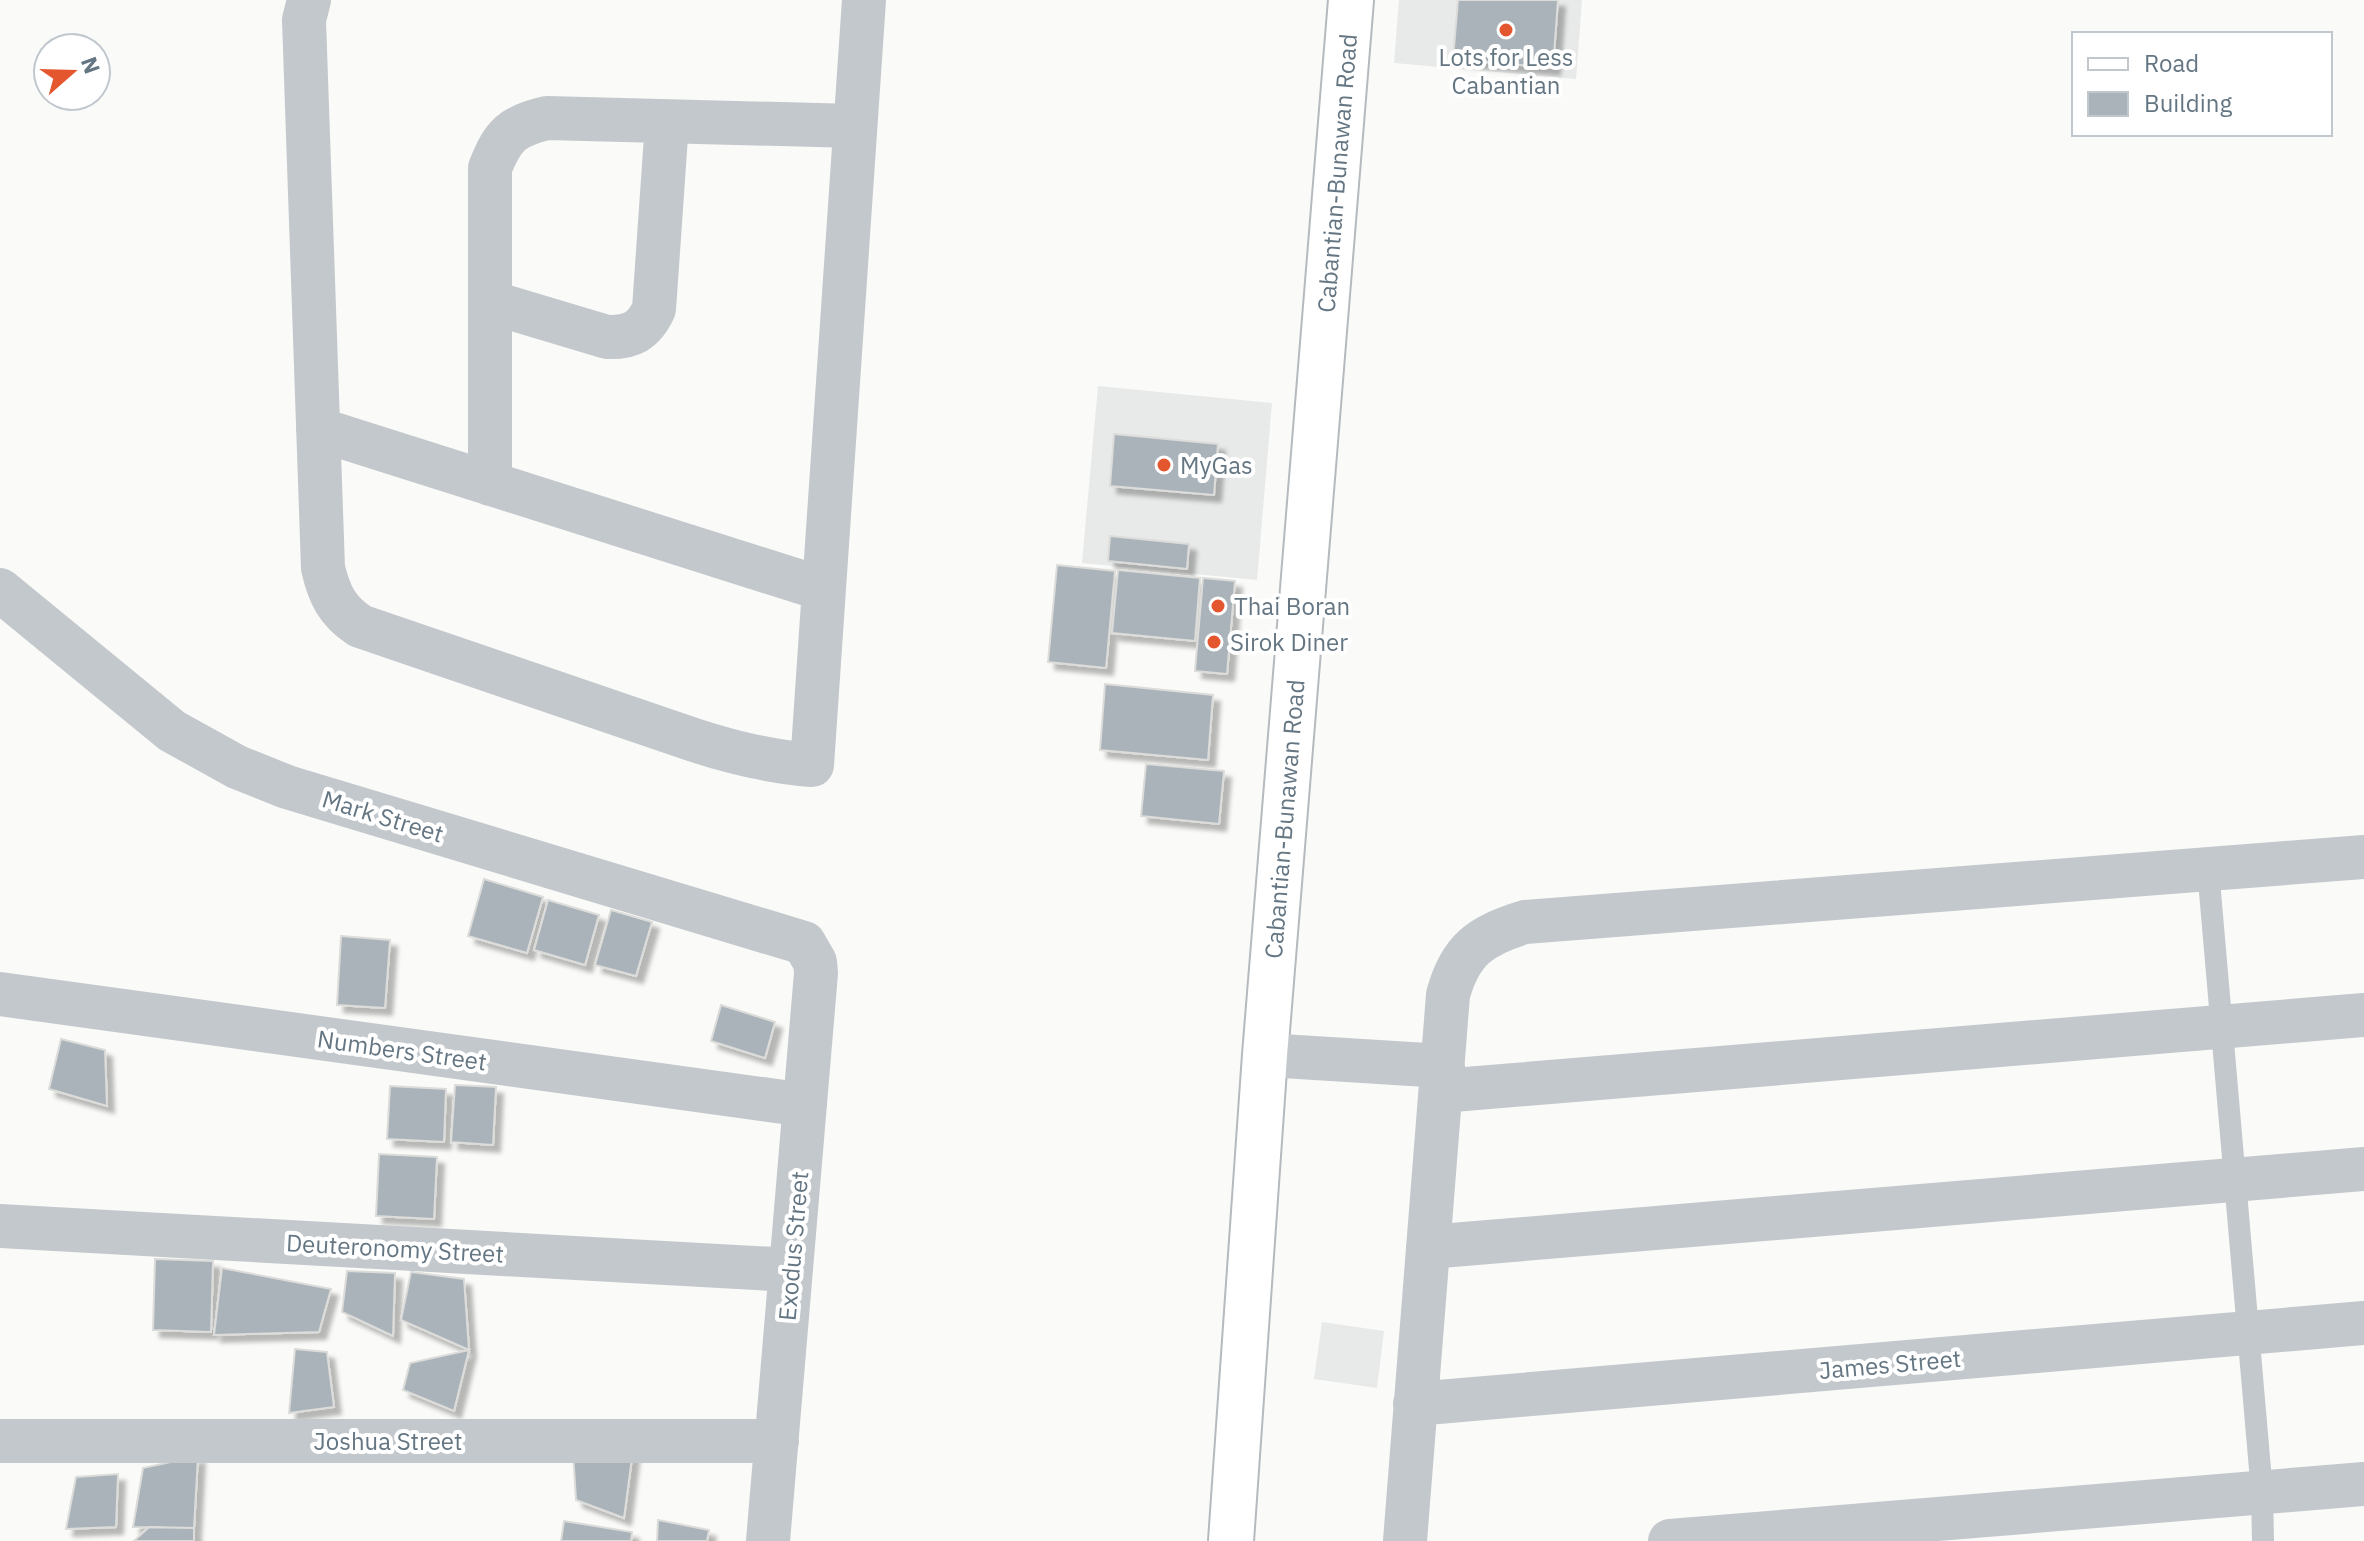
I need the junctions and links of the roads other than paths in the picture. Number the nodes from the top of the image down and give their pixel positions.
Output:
1 (309, 0) edge
2 (864, 0) edge
3 (1351, 0) edge
4 (667, 122) junction
5 (855, 126) junction
6 (490, 302) junction
7 (318, 429) junction
8 (490, 484) junction
9 (823, 589) junction
10 (0, 590) edge
11 (2364, 857) edge
12 (2208, 869) junction
13 (811, 953) joint
14 (0, 994) edge
15 (2364, 1015) edge
16 (2221, 1026) junction
17 (1265, 1055) junction
18 (1442, 1079) junction
19 (805, 1105) junction
20 (2364, 1169) edge
21 (2235, 1180) junction
22 (0, 1226) edge
23 (1428, 1247) junction
24 (791, 1270) junction
25 (2364, 1323) edge
26 (2248, 1333) junction
27 (1415, 1404) junction
28 (0, 1441) edge
29 (777, 1441) junction
30 (2364, 1484) edge
31 (2262, 1492) junction
32 (1898, 1532) edge
33 (768, 1541) edge
34 (1231, 1541) edge
35 (1405, 1541) edge
36 (1670, 1541) edge
37 (2263, 1541) edge

1 - 7 street
2 - 5 street
3 - 17 main road, Cabantian-Bunawan Road
4 - 5 street
4 - 6 street
4 - 6 street
5 - 9 street
6 - 8 street
7 - 8 street
7 - 9 street
8 - 9 street
10 - 13 street, Mark Street
11 - 12 street
12 - 16 lane
12 - 18 street
13 - 19 street, Exodus Street
14 - 19 street, Numbers Street
15 - 16 street
16 - 18 street
16 - 21 lane
17 - 18 street
17 - 34 main road, Cabantian-Bunawan Road
18 - 23 street
19 - 24 street, Exodus Street
20 - 21 street
21 - 23 street
21 - 26 lane
22 - 24 street, Deuteronomy Street
23 - 27 street
24 - 29 street, Exodus Street
25 - 26 street, James Street
26 - 27 street, James Street
26 - 31 lane
27 - 35 street
28 - 29 street, Joshua Street
29 - 33 street, Exodus Street
30 - 31 street
31 - 32 street
31 - 37 lane
32 - 36 street

